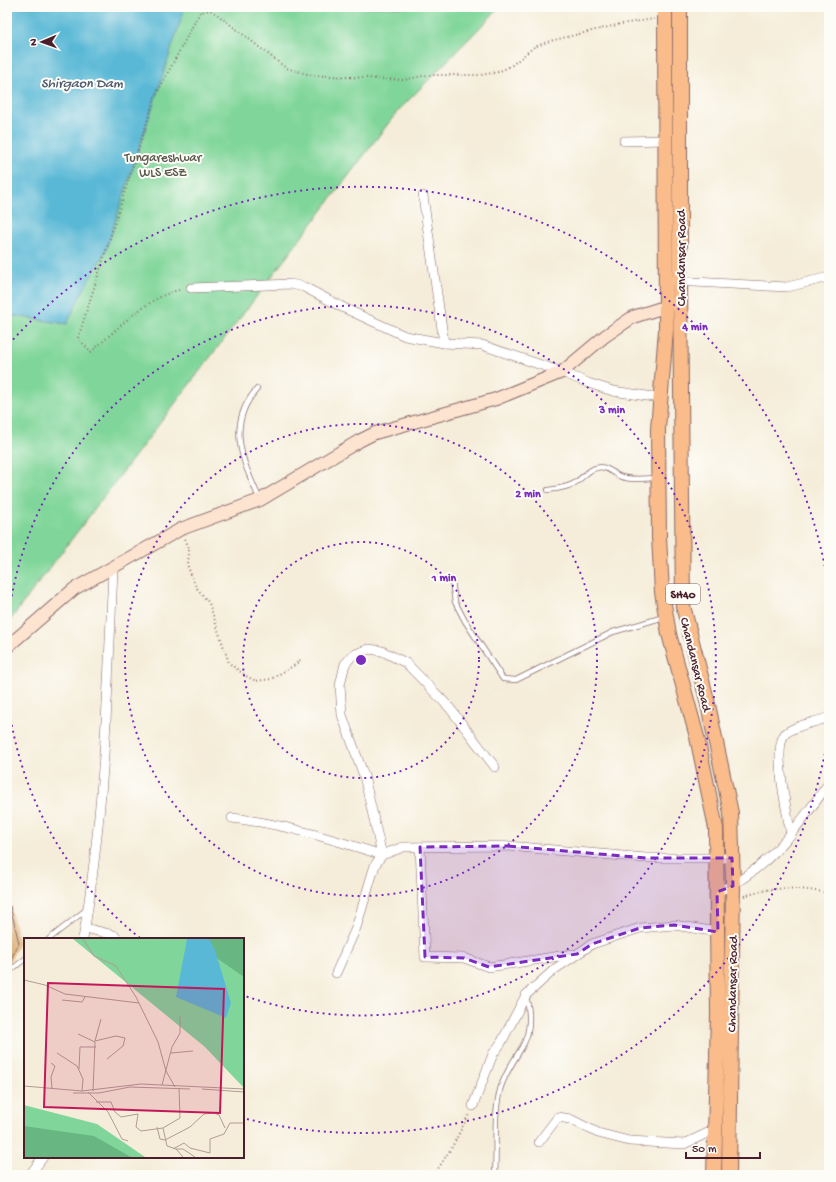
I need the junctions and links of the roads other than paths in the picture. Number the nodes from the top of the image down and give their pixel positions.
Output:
1 (680, 7) edge
2 (665, 12) edge
3 (666, 140) junction
4 (624, 141) dead end
5 (423, 196) dead end
6 (829, 277) edge
7 (673, 281) junction
8 (191, 288) road end
9 (673, 303) junction
10 (444, 343) junction
11 (562, 372) junction
12 (257, 390) dead end
13 (660, 398) junction
14 (658, 478) junction
15 (548, 490) dead end
16 (260, 500) junction
17 (113, 568) junction
18 (452, 581) dead end
19 (666, 617) junction
20 (7, 647) edge
21 (829, 717) edge
22 (495, 767) dead end
23 (829, 783) edge
24 (232, 818) dead end
25 (791, 835) junction
26 (420, 847) junction
27 (382, 855) junction
28 (732, 858) junction
29 (716, 859) junction
30 (733, 886) junction
31 (717, 892) junction
32 (88, 908) junction
33 (85, 928) junction
34 (718, 932) junction
35 (50, 938) edge
36 (83, 938) edge
37 (117, 938) edge
38 (577, 954) junction
39 (24, 960) edge
40 (7, 973) edge
41 (336, 973) dead end
42 (526, 995) junction
43 (473, 1106) road end
44 (716, 1129) junction
45 (539, 1142) dead end
46 (42, 1158) edge
47 (30, 1175) edge
48 (496, 1175) edge
49 (714, 1175) edge
50 (729, 1175) edge

1 - 7 main road, Chandansar Road
2 - 3 main road
3 - 4 street
3 - 7 main road
5 - 10 street
6 - 7 street
7 - 9 main road
8 - 10 street
9 - 11 street
9 - 13 main road
9 - 28 main road, Chandansar Road / SH40
10 - 11 street
11 - 13 street
11 - 16 street
12 - 16 lane
13 - 14 main road
14 - 15 lane
14 - 19 main road
16 - 17 street
17 - 20 street
17 - 32 street
18 - 19 lane
19 - 29 main road
21 - 25 street
22 - 27 street
23 - 25 street
24 - 27 street
25 - 30 street
26 - 27 street
26 - 29 street
26 - 38 street
27 - 41 street
28 - 29 street
28 - 30 main road, Chandansar Road / SH40
29 - 31 main road
30 - 31 street
30 - 50 main road, Chandansar Road / SH40
31 - 34 main road
32 - 33 street
32 - 35 lane
33 - 36 street
33 - 37 street
34 - 38 street
34 - 44 main road
38 - 42 street
39 - 40 lane
42 - 43 street
42 - 48 lane
44 - 45 street
44 - 49 main road
46 - 47 street

